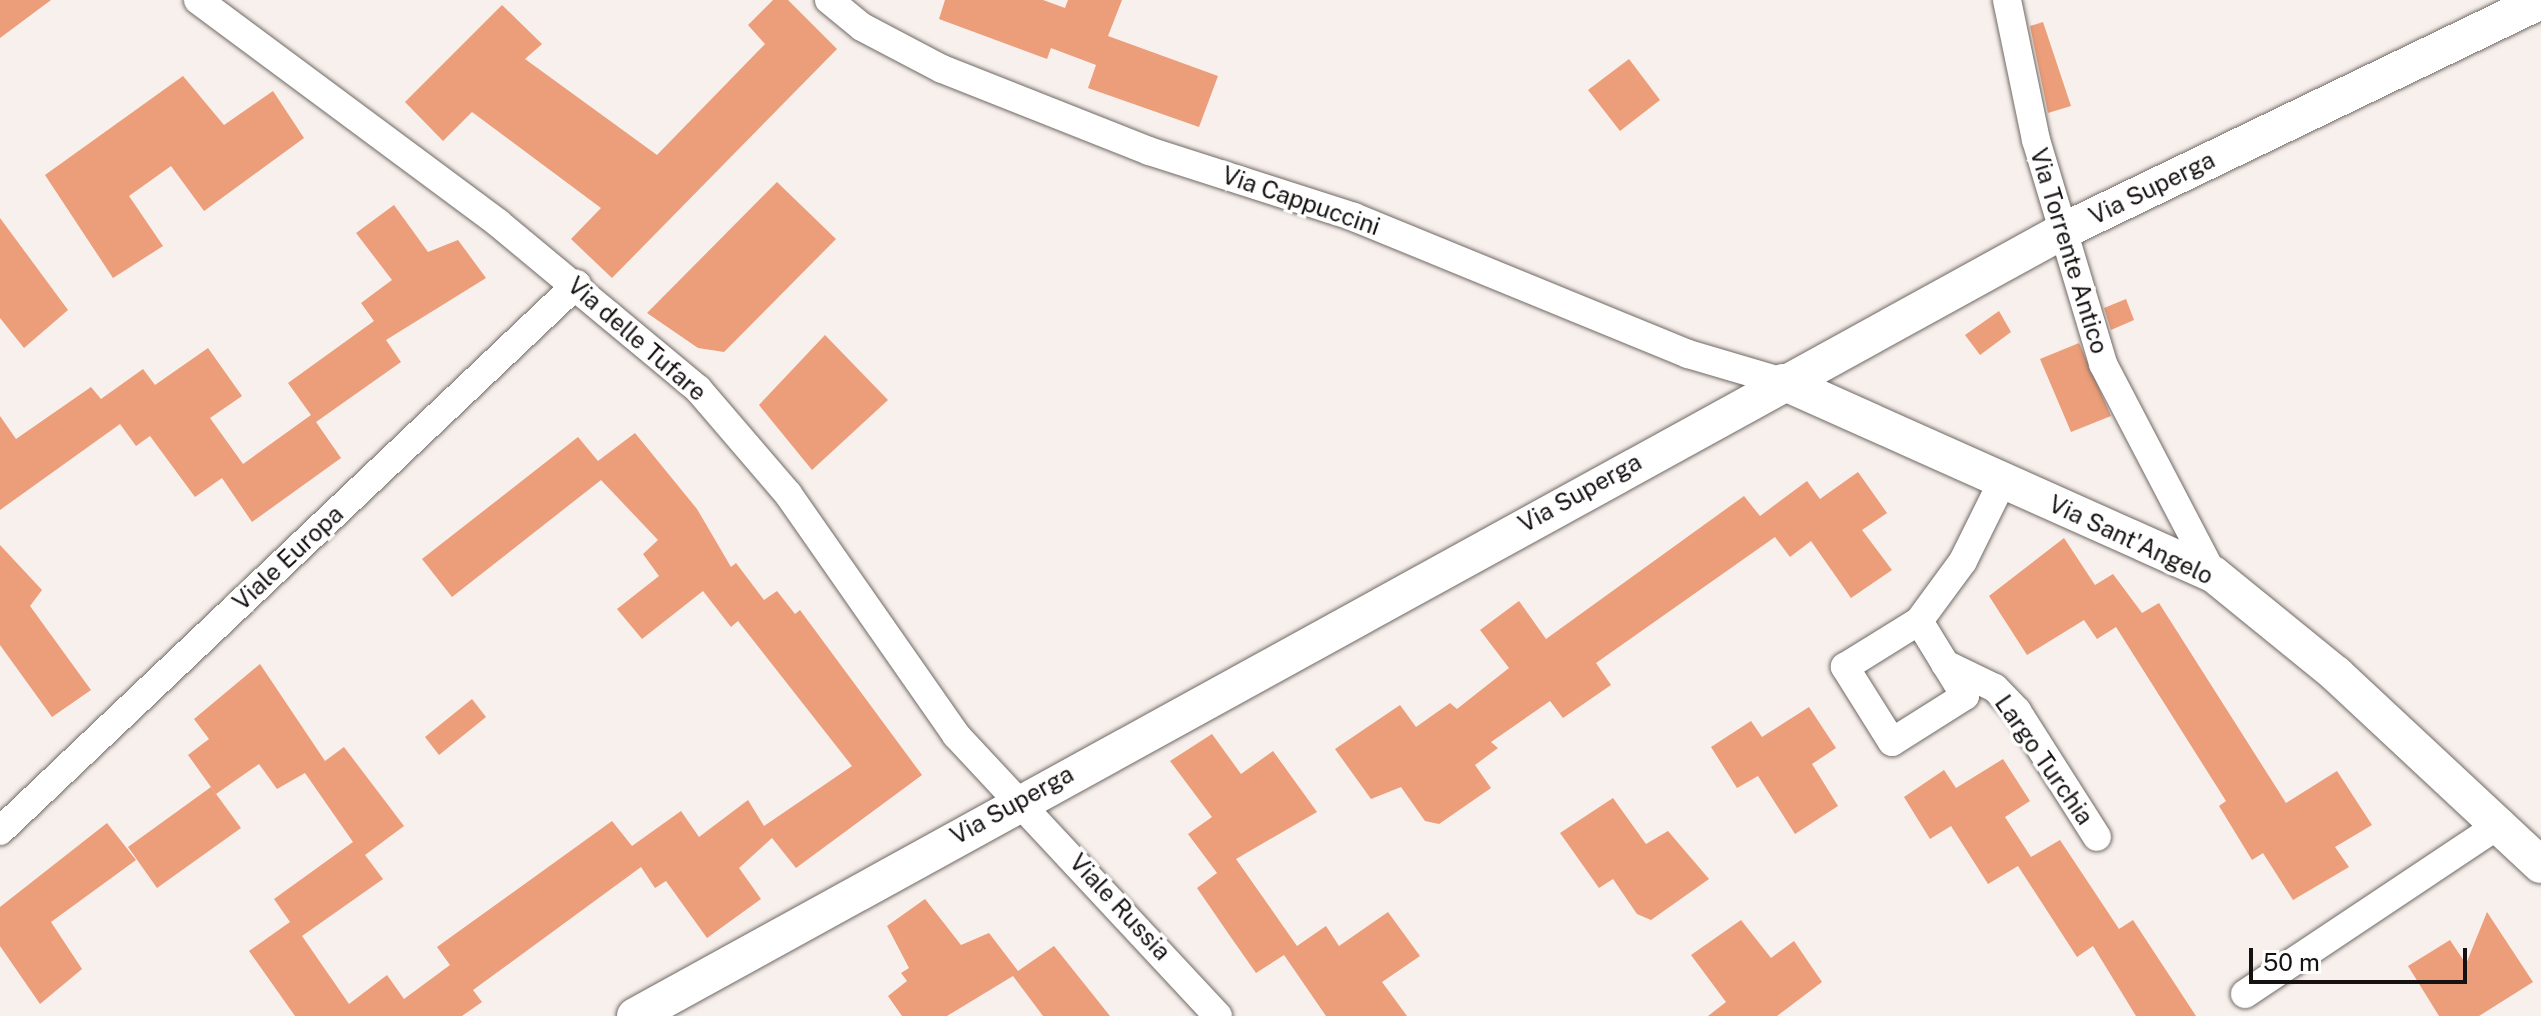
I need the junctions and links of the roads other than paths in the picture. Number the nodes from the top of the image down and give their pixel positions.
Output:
1 (198, 0) edge
2 (829, 0) edge
3 (2007, 0) edge
4 (2541, 1) edge
5 (2063, 231) junction
6 (577, 284) junction
7 (1783, 382) junction
8 (2002, 482) junction
9 (2213, 574) junction
10 (1919, 621) junction
11 (1945, 664) junction
12 (1020, 800) junction
13 (2501, 823) junction
14 (0, 831) edge
15 (2097, 837) dead end
16 (2541, 865) edge
17 (2245, 994) dead end
18 (635, 1016) edge
19 (1218, 1016) edge

1 - 6 street, Via delle Tufare
2 - 7 street, Via Cappuccini
3 - 5 street, Via Torrente Antico
4 - 5 street, Via Superga
5 - 7 street, Via Superga
5 - 9 street, Via Torrente Antico
6 - 12 street, Via delle Tufare
6 - 14 street, Viale Europa
7 - 8 street, Via Sant'Angelo
7 - 12 street, Via Superga
8 - 9 street, Via Sant'Angelo
8 - 10 street, Largo Turchia
9 - 13 street, Via Sant'Angelo
10 - 11 street, Largo Turchia
10 - 11 street, Largo Turchia
11 - 15 street, Largo Turchia
12 - 18 street, Via Superga
12 - 19 street, Viale Russia
13 - 16 street, Via Sant'Angelo
13 - 17 street

